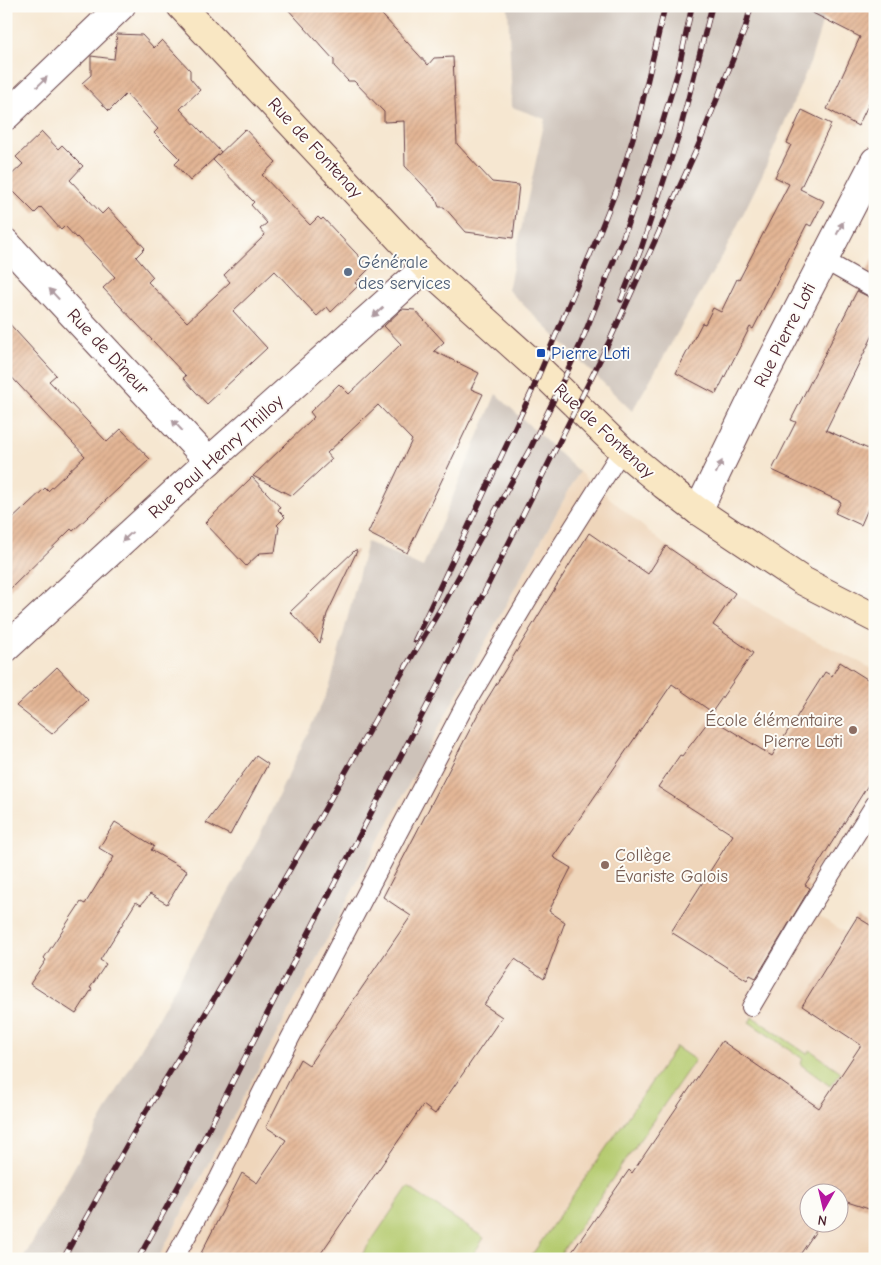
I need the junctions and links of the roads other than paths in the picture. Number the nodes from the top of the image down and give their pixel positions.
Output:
1 (121, 6) edge
2 (192, 10) edge
3 (6, 116) edge
4 (875, 161) edge
5 (6, 243) edge
6 (824, 260) junction
7 (426, 266) junction
8 (875, 289) edge
9 (622, 450) junction
10 (209, 462) junction
11 (698, 511) junction
12 (875, 618) edge
13 (6, 648) edge
14 (875, 804) edge
15 (751, 1008) dead end
16 (174, 1259) edge

3 -> 1 street
2 - 7 main road, Rue de Fontenay
6 -> 4 street, Rue Pierre Loti
10 -> 5 street, Rue de Dîneur
6 - 8 lane
11 -> 6 street, Rue Pierre Loti
7 - 9 main road, Rue de Fontenay
7 -> 10 street, Rue Paul Henry Thilloy
9 - 11 main road, Rue de Fontenay
9 - 16 lane
10 -> 13 street, Rue Paul Henry Thilloy
11 - 12 main road, Rue de Fontenay
14 - 15 lane

